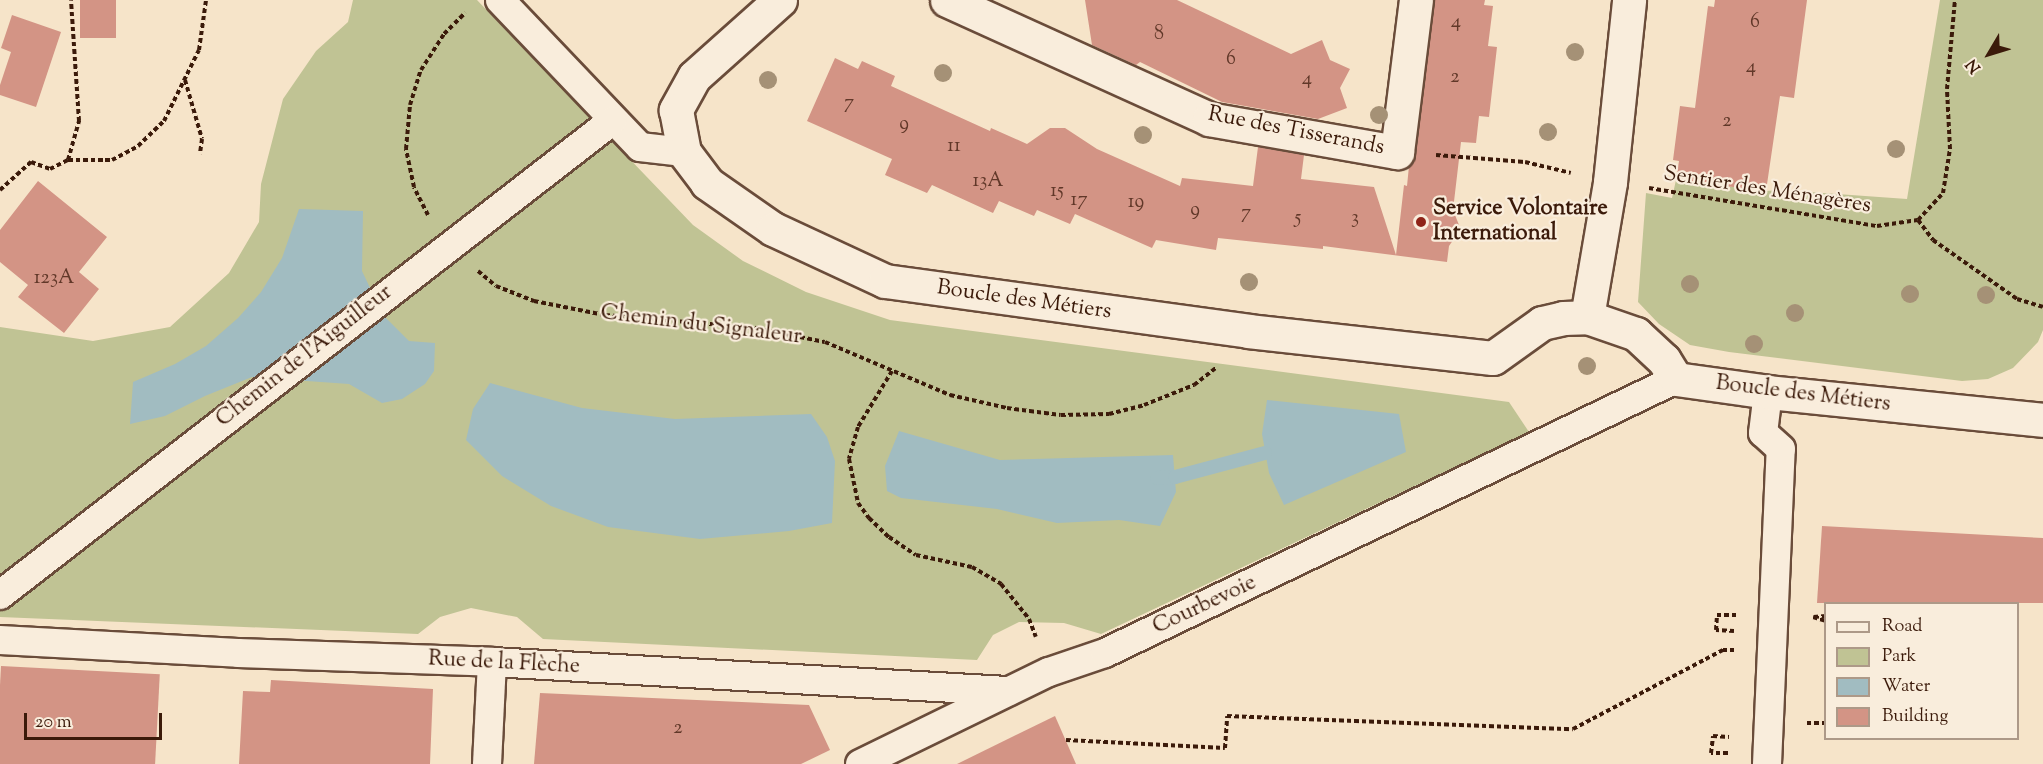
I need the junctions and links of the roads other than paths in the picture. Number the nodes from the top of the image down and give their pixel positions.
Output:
1 (500, 0) edge
2 (780, 0) edge
3 (946, 0) edge
4 (1629, 0) edge
5 (1407, 4) edge
6 (612, 121) junction
7 (684, 152) junction
8 (1587, 317) junction
9 (1676, 380) junction
10 (1768, 392) junction
11 (2043, 420) edge
12 (0, 595) edge
13 (0, 640) edge
14 (492, 662) junction
15 (1008, 691) junction
16 (487, 764) edge
17 (860, 764) edge
18 (1767, 764) edge

1 - 6 street
2 - 7 street, Boucle des Métiers
3 - 5 street, Rue des Tisserands
4 - 8 street
6 - 7 street
6 - 12 street, Chemin de l'Aiguilleur
7 - 8 street, Boucle des Métiers
8 - 9 street, Boucle des Métiers
9 - 10 street, Boucle des Métiers
9 - 15 street, Courbevoie
10 - 11 street, Boucle des Métiers
10 - 18 street
13 - 14 street, Rue de la Flèche
14 - 15 street, Rue de la Flèche
14 - 16 street
15 - 17 street, Courbevoie

